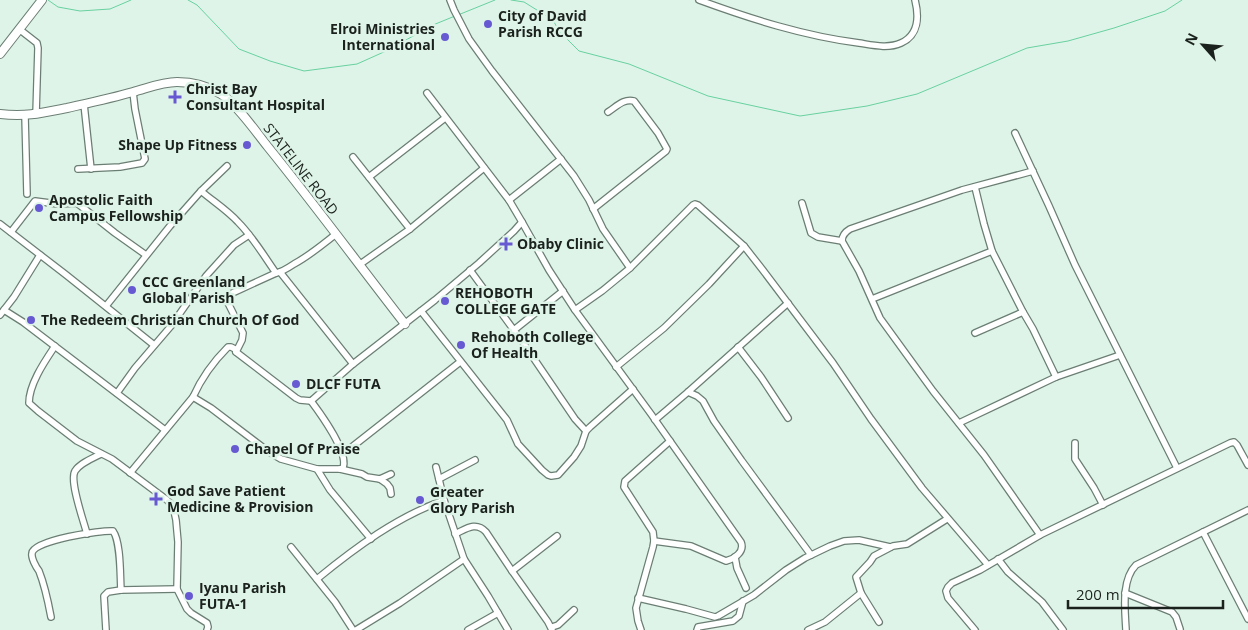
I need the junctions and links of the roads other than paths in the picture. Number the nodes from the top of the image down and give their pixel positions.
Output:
1 (42, 0) edge
2 (450, 0) edge
3 (699, 0) edge
4 (915, 0) edge
5 (19, 28) junction
6 (0, 54) edge
7 (133, 92) junction
8 (427, 93) dead end
9 (84, 104) junction
10 (608, 112) dead end
11 (0, 114) edge
12 (36, 114) junction
13 (25, 116) junction
14 (445, 118) junction
15 (1015, 133) dead end
16 (353, 157) dead end
17 (560, 159) junction
18 (227, 166) dead end
19 (484, 168) junction
20 (78, 169) dead end
21 (91, 169) junction
22 (1033, 171) junction
23 (369, 177) junction
24 (976, 187) junction
25 (201, 192) junction
26 (26, 194) dead end
27 (509, 200) junction
28 (802, 203) dead end
29 (593, 209) junction
30 (522, 222) junction
31 (0, 224) edge
32 (410, 229) junction
33 (11, 232) junction
34 (336, 234) junction
35 (249, 235) junction
36 (842, 241) junction
37 (744, 246) junction
38 (992, 251) junction
39 (40, 254) junction
40 (146, 255) junction
41 (360, 265) junction
42 (630, 268) junction
43 (470, 270) junction
44 (278, 272) junction
45 (562, 291) junction
46 (872, 299) junction
47 (788, 303) junction
48 (106, 306) junction
49 (575, 310) junction
50 (420, 311) junction
51 (1023, 312) junction
52 (2, 313) edge
53 (405, 324) junction
54 (514, 330) junction
55 (975, 333) dead end
56 (154, 345) junction
57 (55, 346) junction
58 (738, 347) junction
59 (236, 352) junction
60 (1120, 355) junction
61 (460, 362) junction
62 (353, 364) junction
63 (616, 367) junction
64 (1056, 376) junction
65 (633, 389) junction
66 (688, 392) junction
67 (117, 393) junction
68 (193, 397) junction
69 (310, 401) junction
70 (788, 418) dead end
71 (655, 420) junction
72 (959, 423) junction
73 (165, 430) junction
74 (586, 431) junction
75 (670, 441) junction
76 (1076, 444) dead end
77 (101, 454) junction
78 (343, 454) junction
79 (475, 460) dead end
80 (1248, 465) edge
81 (436, 467) dead end
82 (1177, 468) junction
83 (317, 469) junction
84 (340, 469) junction
85 (130, 473) junction
86 (391, 474) dead end
87 (380, 479) junction
88 (439, 479) junction
89 (391, 494) dead end
90 (444, 500) junction
91 (1103, 505) junction
92 (1248, 510) edge
93 (947, 519) junction
94 (1203, 532) junction
95 (87, 534) junction
96 (455, 534) junction
97 (1040, 535) junction
98 (557, 536) dead end
99 (371, 539) junction
100 (654, 541) junction
101 (869, 543) junction
102 (291, 547) dead end
103 (890, 547) junction
104 (879, 553) junction
105 (811, 554) junction
106 (735, 557) junction
107 (464, 559) junction
108 (998, 559) junction
109 (988, 565) junction
110 (512, 571) junction
111 (317, 579) junction
112 (746, 588) dead end
113 (176, 589) junction
114 (121, 590) junction
115 (861, 593) junction
116 (1125, 593) junction
117 (638, 598) junction
118 (743, 601) junction
119 (574, 610) dead end
120 (498, 613) junction
121 (51, 617) dead end
122 (1248, 619) edge
123 (879, 622) dead end
124 (552, 628) edge
125 (1180, 629) edge
126 (106, 630) edge
127 (207, 630) edge
128 (354, 630) edge
129 (468, 630) edge
130 (508, 630) edge
131 (641, 630) edge
132 (697, 630) edge
133 (808, 630) edge
134 (975, 630) edge
135 (1063, 630) edge
136 (1126, 630) edge

1 - 5 street
2 - 17 street
3 - 4 street
5 - 6 street
5 - 12 street
7 - 9 street, STATELINE ROAD
7 - 21 street
7 - 34 street, STATELINE ROAD
8 - 14 street
9 - 12 street, STATELINE ROAD
9 - 21 street
10 - 29 street
11 - 13 street, STATELINE ROAD
12 - 13 street, STATELINE ROAD
13 - 26 street
14 - 19 street
14 - 23 street
15 - 22 street
16 - 23 street
17 - 27 street
17 - 29 street
18 - 25 street
19 - 27 street
19 - 32 street
20 - 21 street
22 - 24 street
22 - 60 street
23 - 32 street
24 - 36 street
24 - 38 street
25 - 35 street
25 - 40 street
27 - 30 street
28 - 36 street
29 - 42 street
30 - 43 street
30 - 45 street
31 - 33 street
32 - 41 street
33 - 39 street
33 - 40 street
34 - 41 street, STATELINE ROAD
34 - 44 street
35 - 44 street
35 - 56 street
36 - 46 street
37 - 42 street
37 - 47 street
37 - 63 street
38 - 46 street
38 - 51 street
39 - 48 street
39 - 52 street
40 - 48 street
41 - 53 street, STATELINE ROAD
42 - 49 street
43 - 50 street
43 - 54 street
44 - 59 street
44 - 62 street
45 - 49 street
45 - 54 street
46 - 72 street
47 - 58 street
47 - 93 street
48 - 56 street
49 - 63 street
50 - 53 street
50 - 61 street
51 - 55 street
51 - 64 street
52 - 57 street
53 - 62 street
54 - 74 street
56 - 67 street
57 - 67 street
57 - 77 street
58 - 66 street
58 - 70 street
59 - 68 street
59 - 69 street
60 - 64 street
60 - 82 street
61 - 74 street
61 - 78 street
62 - 69 street
63 - 65 street
64 - 72 street
65 - 71 street
65 - 74 street
66 - 71 street
66 - 105 street
67 - 73 street
68 - 73 street
68 - 83 street
69 - 78 street
71 - 75 street
72 - 97 street
73 - 85 street
75 - 100 street
75 - 106 street
76 - 91 street
77 - 85 street
77 - 95 street
78 - 84 street
79 - 88 street
80 - 82 street
81 - 88 street
82 - 91 street
83 - 84 street
83 - 99 street
84 - 87 street
85 - 113 street
86 - 87 street
87 - 89 street
88 - 90 street
90 - 96 street
90 - 99 street
91 - 97 street
92 - 94 street
93 - 103 street
93 - 109 street
94 - 116 street
94 - 122 street
95 - 114 street
95 - 121 street
96 - 107 street
96 - 110 street
97 - 108 street
98 - 110 street
99 - 111 street
100 - 106 street
100 - 117 street
101 - 103 street
101 - 104 street
101 - 105 street
102 - 111 street
103 - 104 street
104 - 115 street
105 - 118 street
106 - 112 street
107 - 120 street
107 - 128 street
108 - 109 street
108 - 135 street
109 - 134 street
110 - 124 street
111 - 128 street
113 - 114 street
113 - 127 street
114 - 126 street
115 - 123 street
115 - 133 street
116 - 125 street
116 - 136 street
117 - 118 street
117 - 131 street
118 - 132 street
119 - 124 street
120 - 129 street
120 - 130 street

